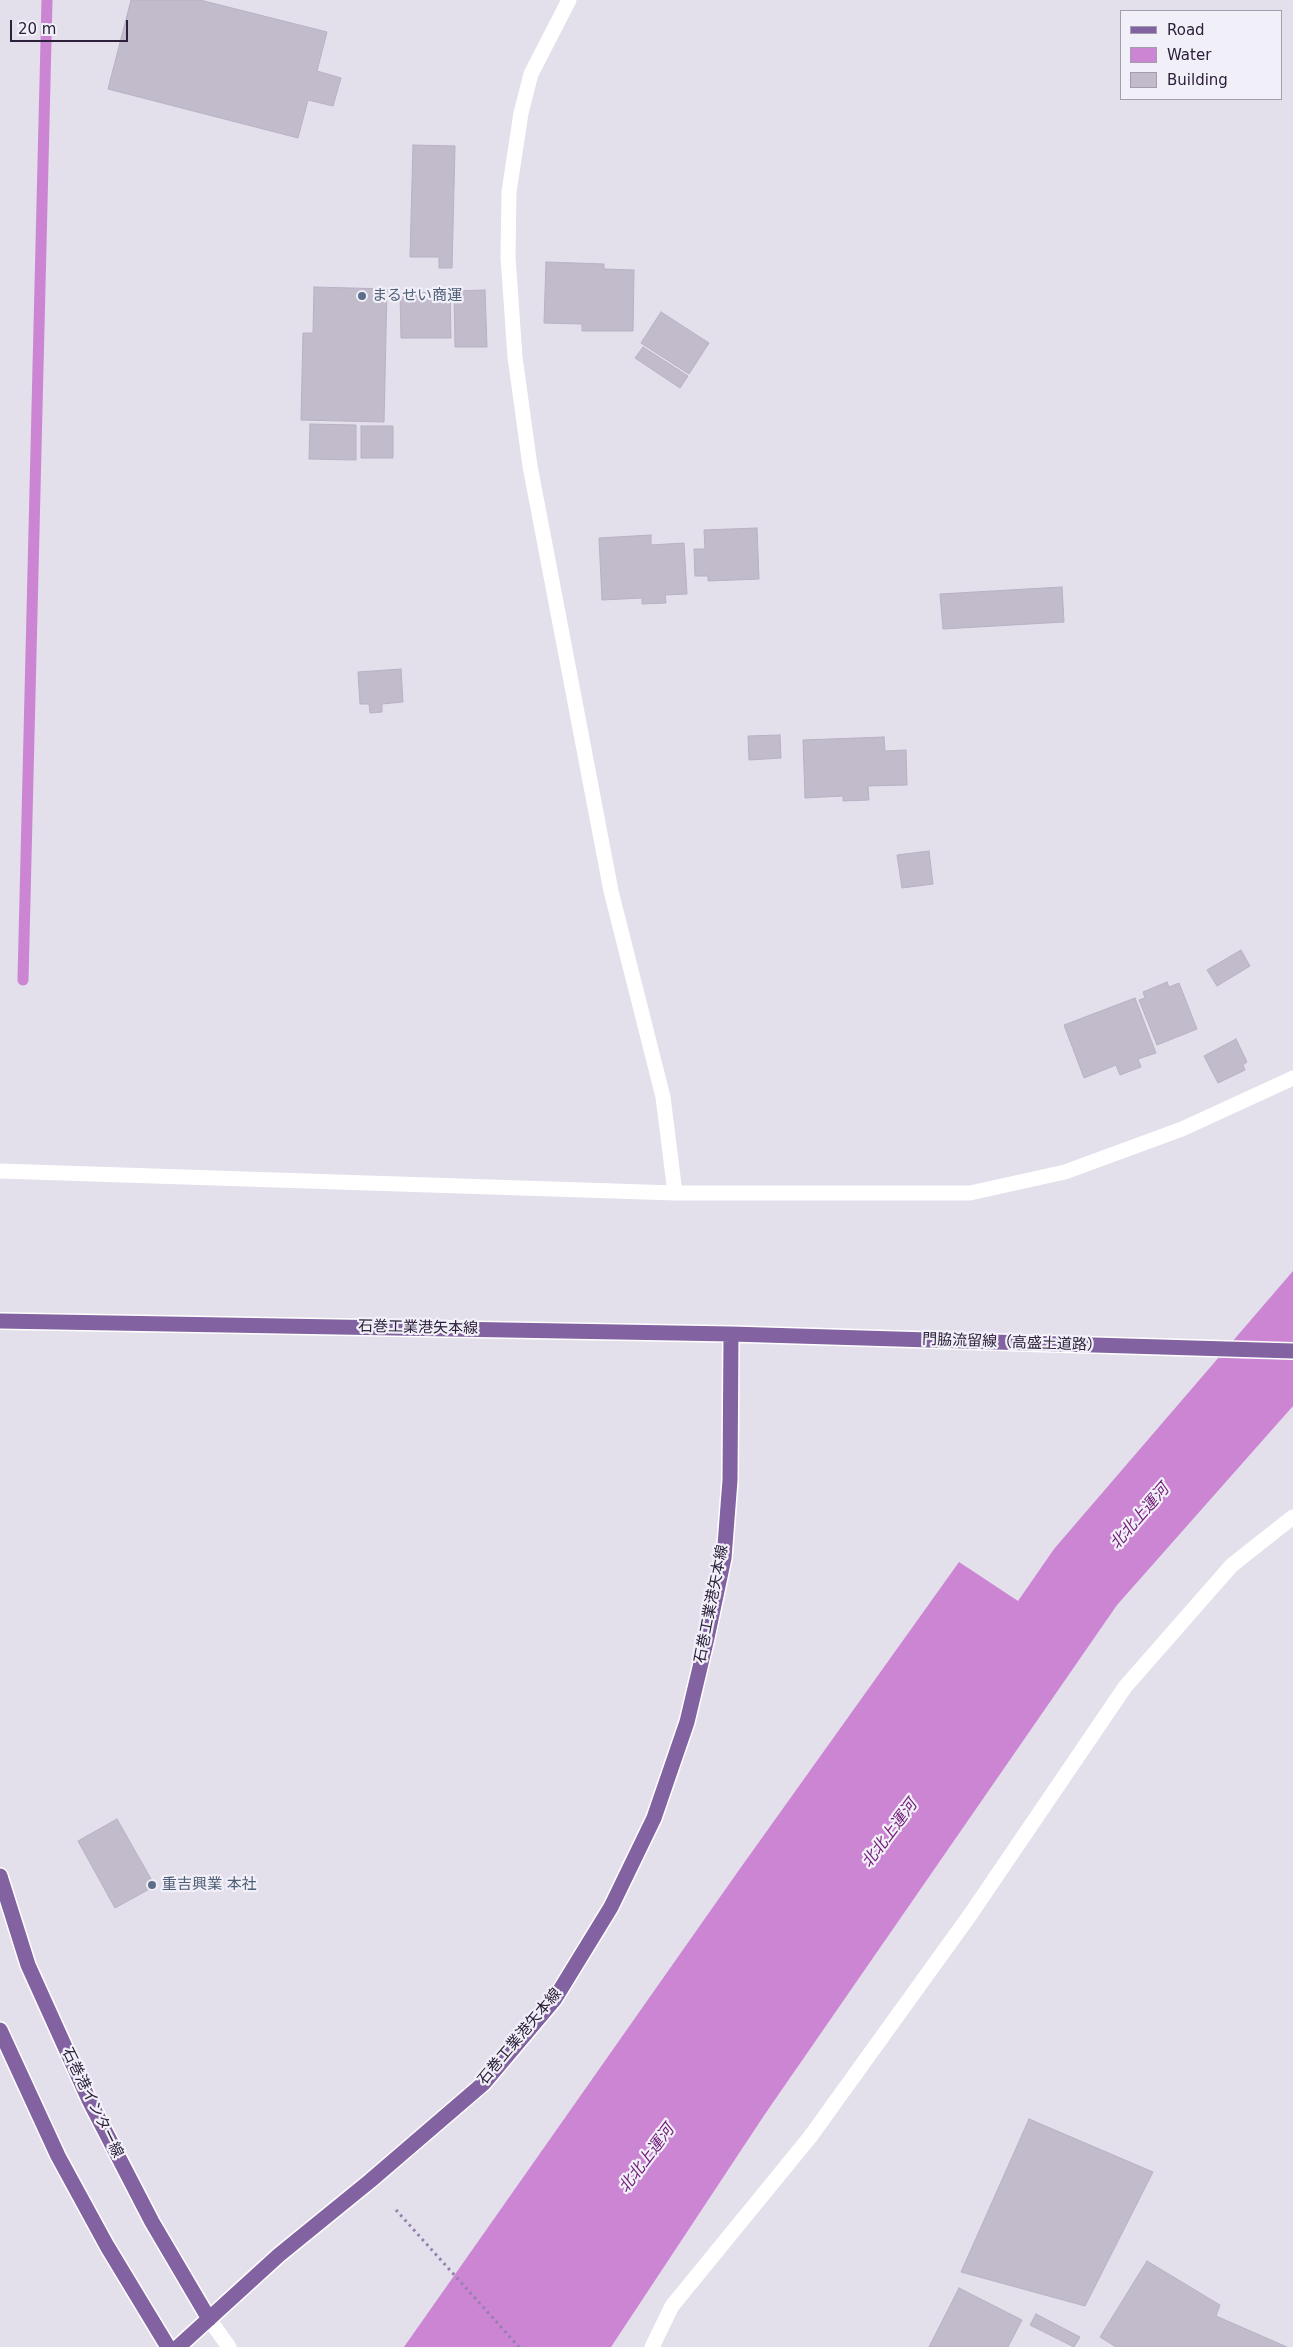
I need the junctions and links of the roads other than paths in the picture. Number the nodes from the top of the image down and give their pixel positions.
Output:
1 (569, 0) edge
2 (1293, 1078) edge
3 (0, 1171) edge
4 (675, 1193) junction
5 (5, 1322) edge
6 (731, 1334) junction
7 (1293, 1351) edge
8 (1293, 1517) edge
9 (0, 1876) edge
10 (0, 2030) edge
11 (209, 2319) junction
12 (168, 2347) edge
13 (178, 2347) edge
14 (229, 2347) edge
15 (652, 2347) edge

1 - 4 street
2 - 4 street
3 - 4 street
5 - 6 main road, 石巻工業港矢本線
6 - 7 main road, 門脇流留線（高盛土道路）
6 - 11 main road, 石巻工業港矢本線
8 - 15 street
9 - 11 main road, 石巻港インター線
10 - 12 main road
11 - 13 main road, 石巻工業港矢本線
11 - 14 street

